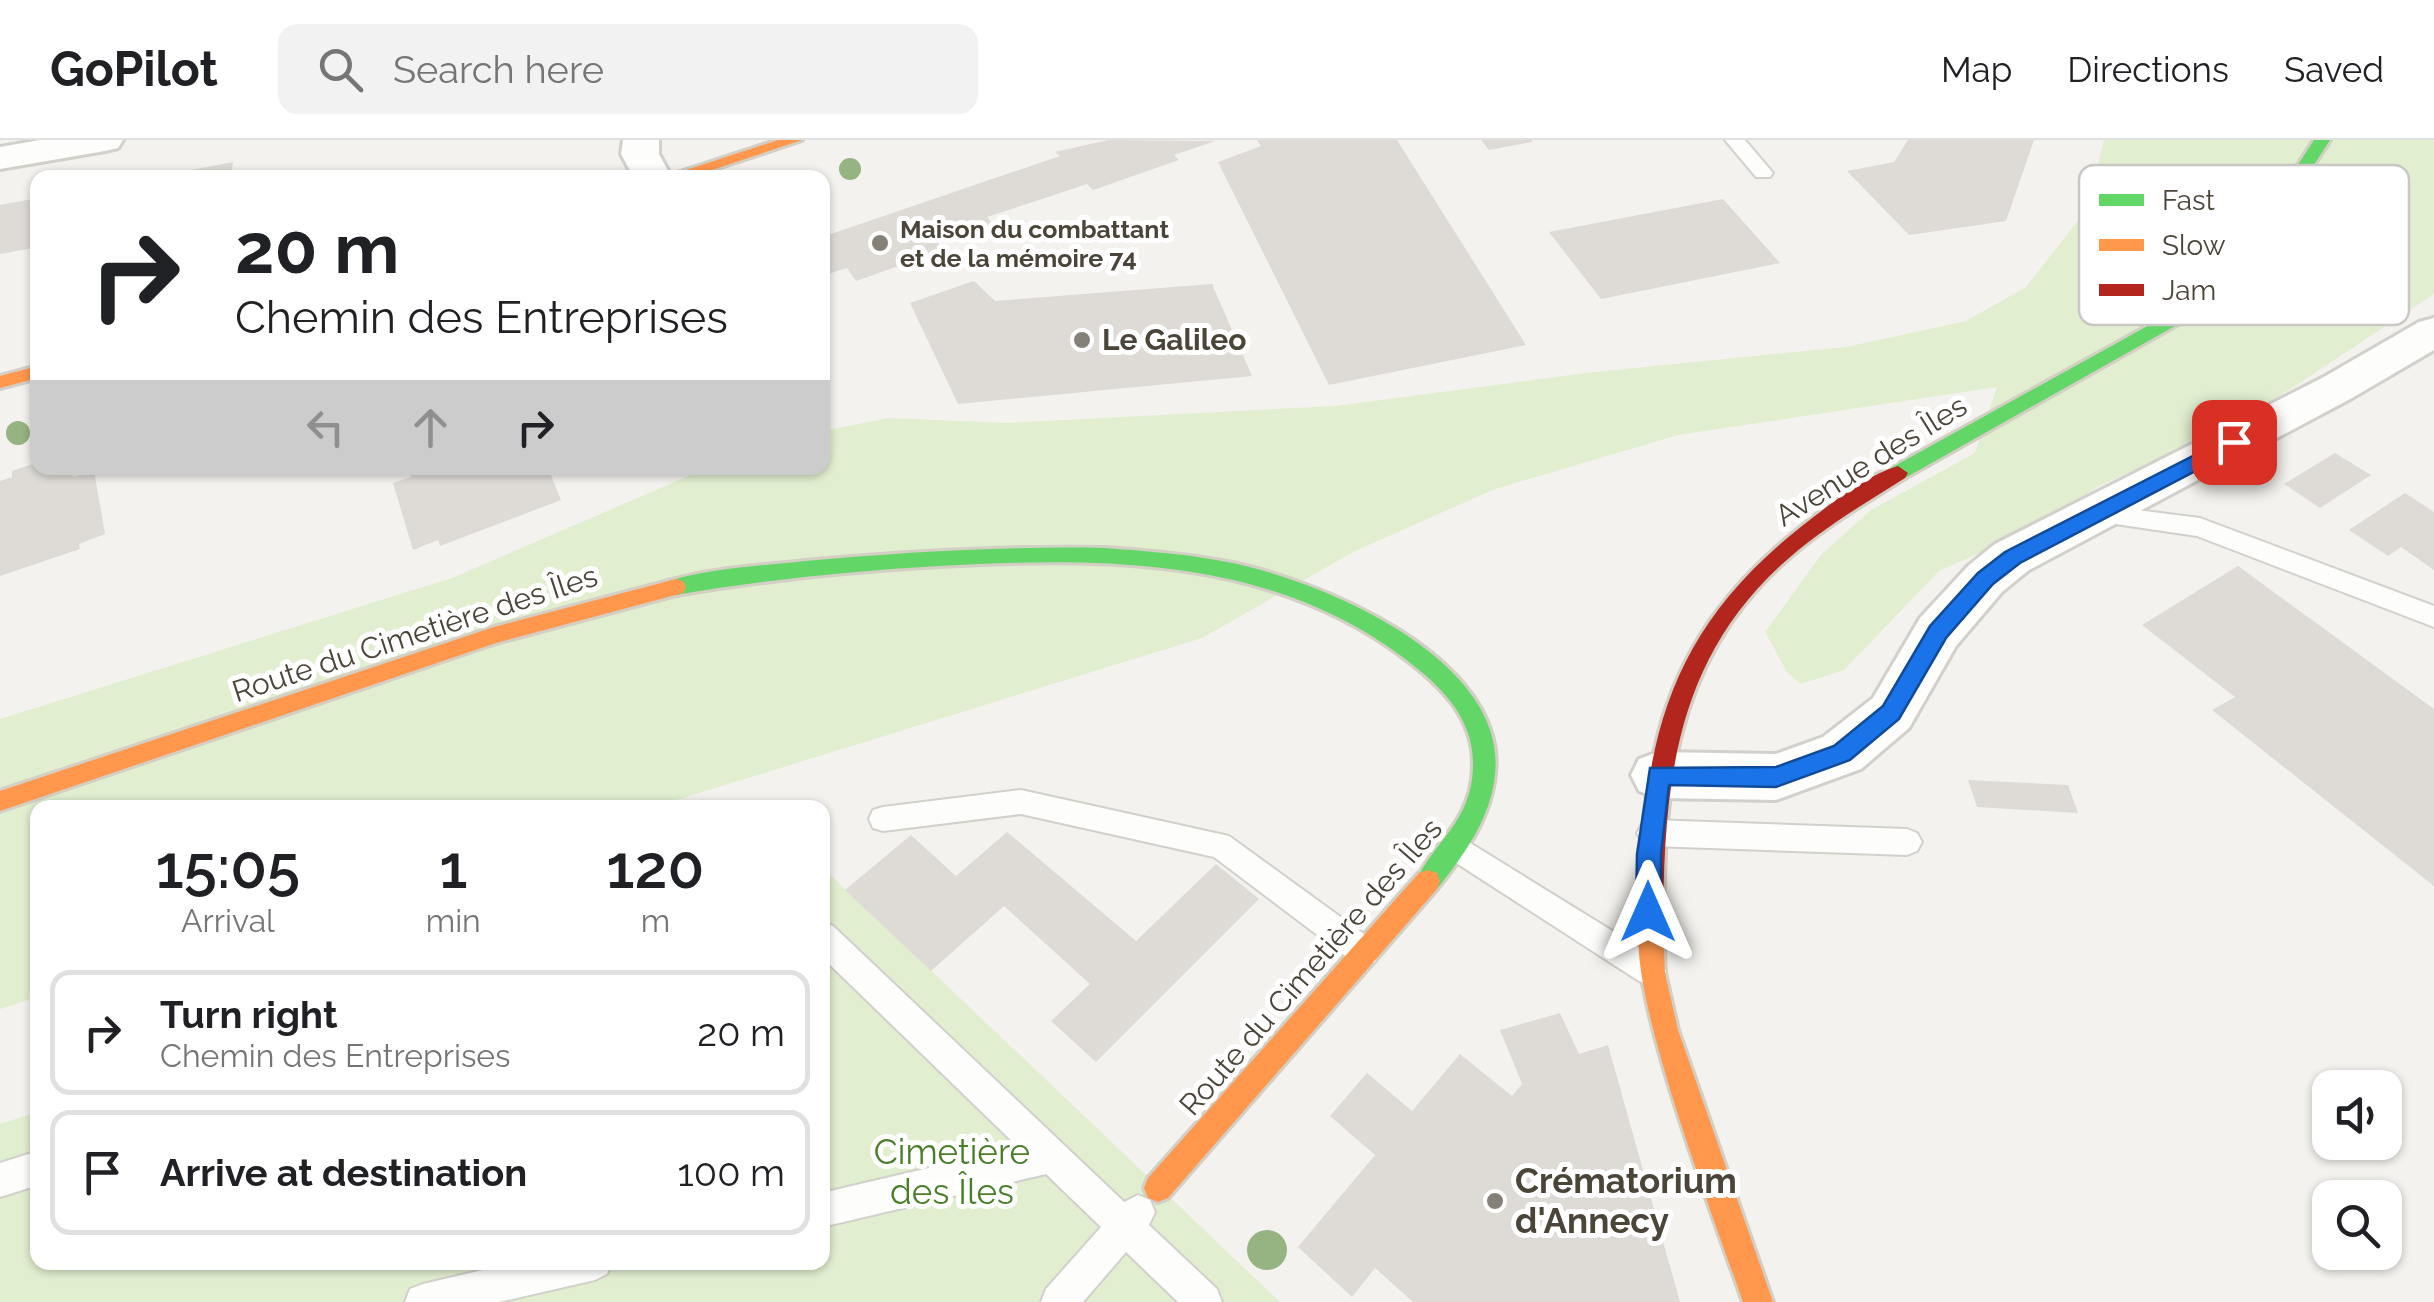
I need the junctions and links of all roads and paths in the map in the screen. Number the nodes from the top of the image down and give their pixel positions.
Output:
1 (104, 140) edge
2 (641, 140) edge
3 (794, 140) edge
4 (1735, 140) edge
5 (2322, 140) edge
6 (0, 158) edge
7 (2306, 165) edge
8 (649, 170) edge
9 (696, 170) edge
10 (1763, 173) dead end
11 (2163, 325) edge
12 (2434, 332) edge
13 (30, 375) edge
14 (0, 385) edge
15 (2097, 514) junction
16 (2434, 617) edge
17 (1658, 775) junction
18 (0, 801) edge
19 (884, 819) dead end
20 (1652, 832) junction
21 (1907, 842) dead end
22 (1457, 848) junction
23 (830, 944) edge
24 (1364, 952) junction
25 (1652, 973) junction
26 (1050, 1156) junction
27 (30, 1171) edge
28 (0, 1180) edge
29 (1158, 1188) joint
30 (830, 1208) edge
31 (1126, 1226) junction
32 (561, 1270) edge
33 (505, 1283) edge
34 (423, 1302) edge
35 (1060, 1302) edge
36 (1204, 1302) edge
37 (1758, 1302) edge

1 - 6 street
2 - 8 street
3 - 9 street
4 - 10 lane
5 - 7 street, Avenue des Îles
11 - 17 street, Avenue des Îles
12 - 15 street
13 - 14 street
15 - 16 lane
15 - 17 street
17 - 20 street, Avenue des Îles
18 - 22 street, Route du Cimetière des Îles
19 - 24 lane
20 - 21 lane
20 - 25 street, Avenue des Îles
22 - 24 street, Route du Cimetière des Îles
22 - 25 lane
23 - 26 lane
24 - 29 street, Route du Cimetière des Îles
25 - 37 street, Avenue des Îles
26 - 30 lane
26 - 31 lane
27 - 28 lane
29 - 31 lane
31 - 35 lane
31 - 36 lane
32 - 33 lane
33 - 34 lane

